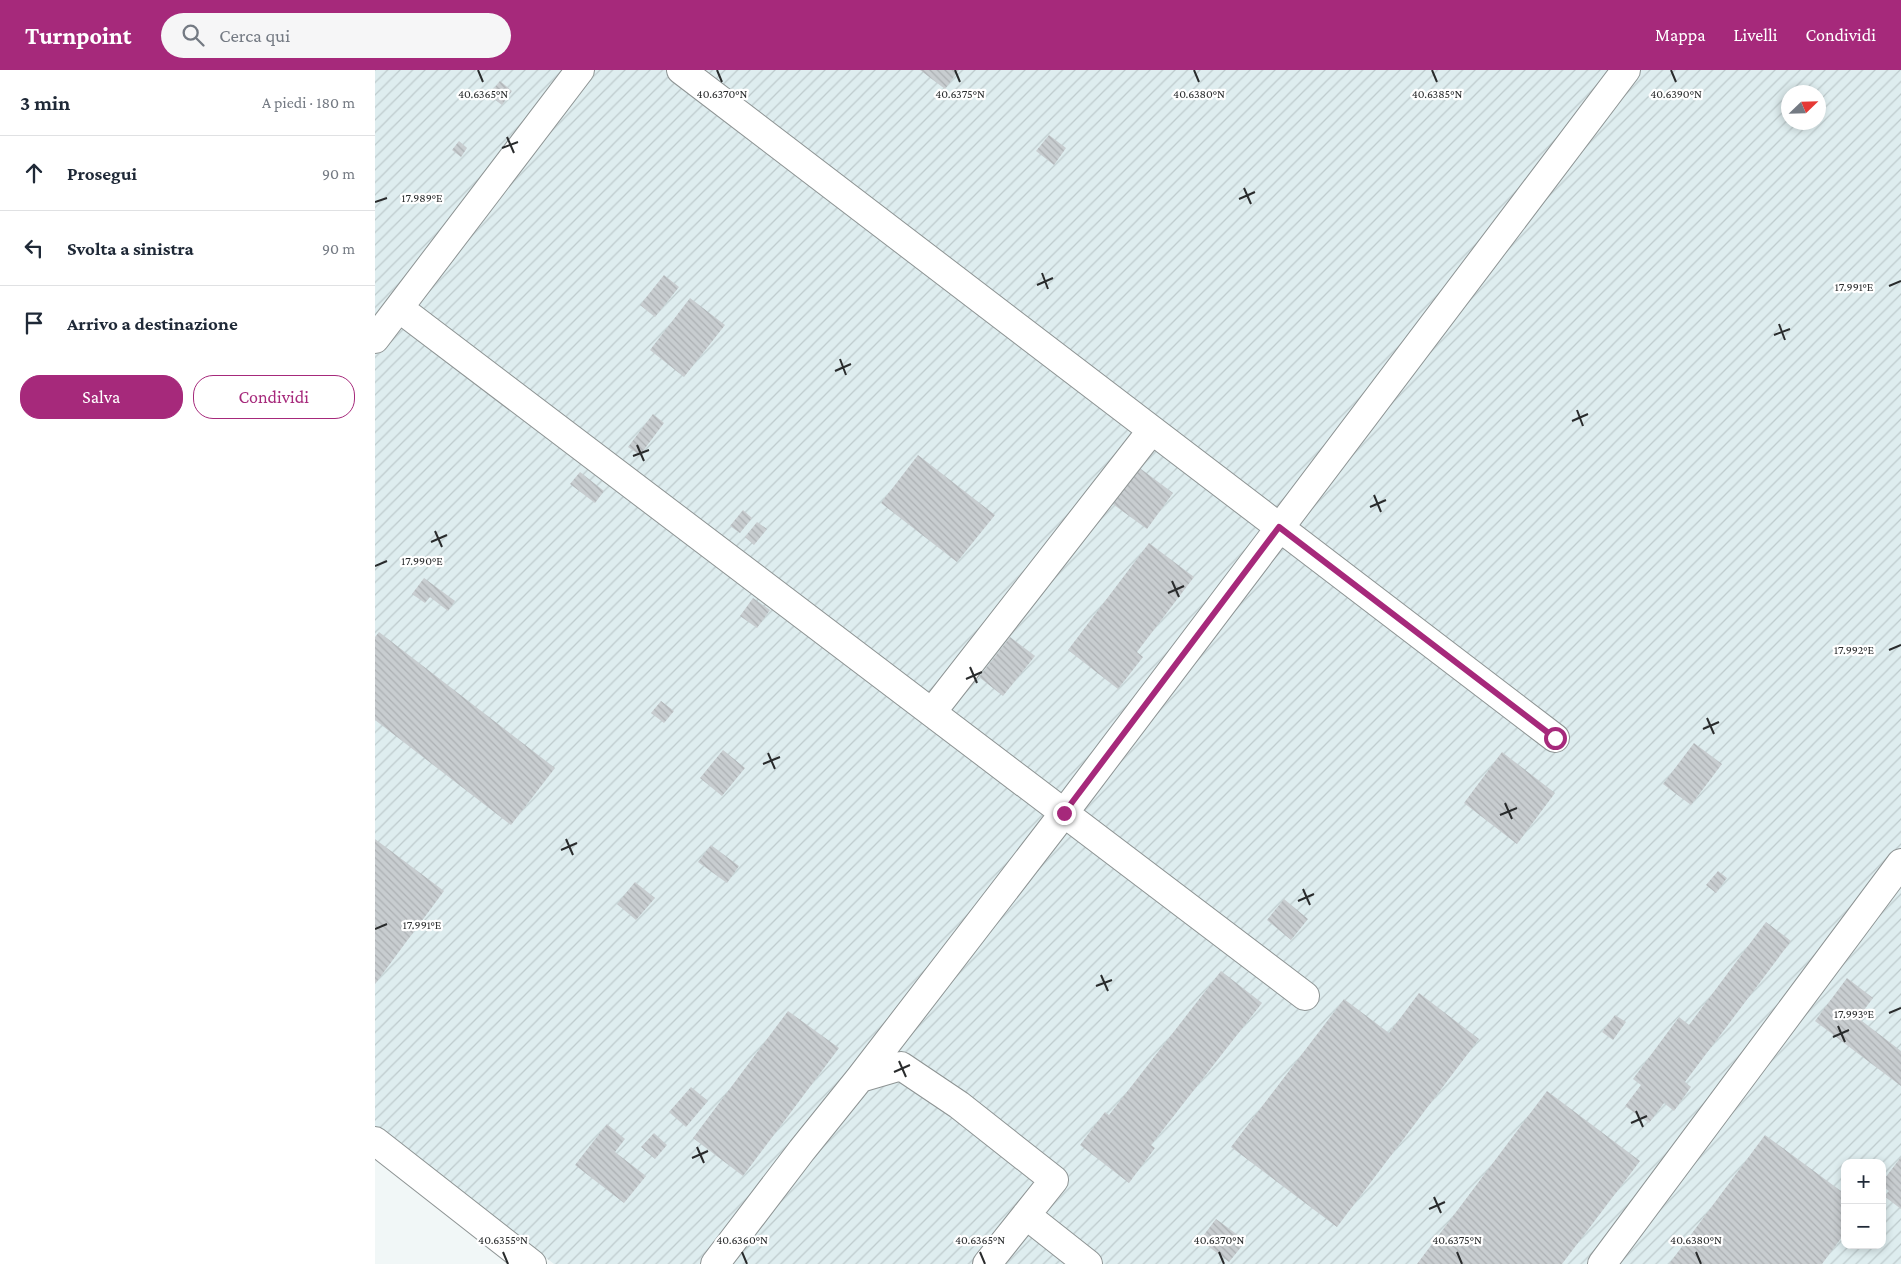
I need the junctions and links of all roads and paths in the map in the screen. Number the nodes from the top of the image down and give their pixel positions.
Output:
1 (580, 70) edge
2 (681, 70) edge
3 (1626, 70) edge
4 (399, 308) junction
5 (375, 339) edge
6 (1152, 430) junction
7 (1279, 527) junction
8 (931, 712) junction
9 (1555, 738) dead end
10 (1064, 813) junction
11 (1901, 863) edge
12 (1305, 996) dead end
13 (860, 1078) junction
14 (375, 1141) edge
15 (1026, 1215) junction
16 (533, 1264) edge
17 (715, 1264) edge
18 (987, 1264) edge
19 (1088, 1264) edge
20 (1602, 1264) edge

1 - 4 lane
2 - 6 lane
3 - 7 lane
4 - 5 lane
4 - 8 lane
6 - 7 lane
6 - 8 lane
7 - 9 lane
7 - 10 lane
8 - 10 lane
10 - 12 lane
10 - 13 lane
11 - 20 lane
13 - 15 lane
13 - 17 lane
14 - 16 lane
15 - 18 lane
15 - 19 lane

